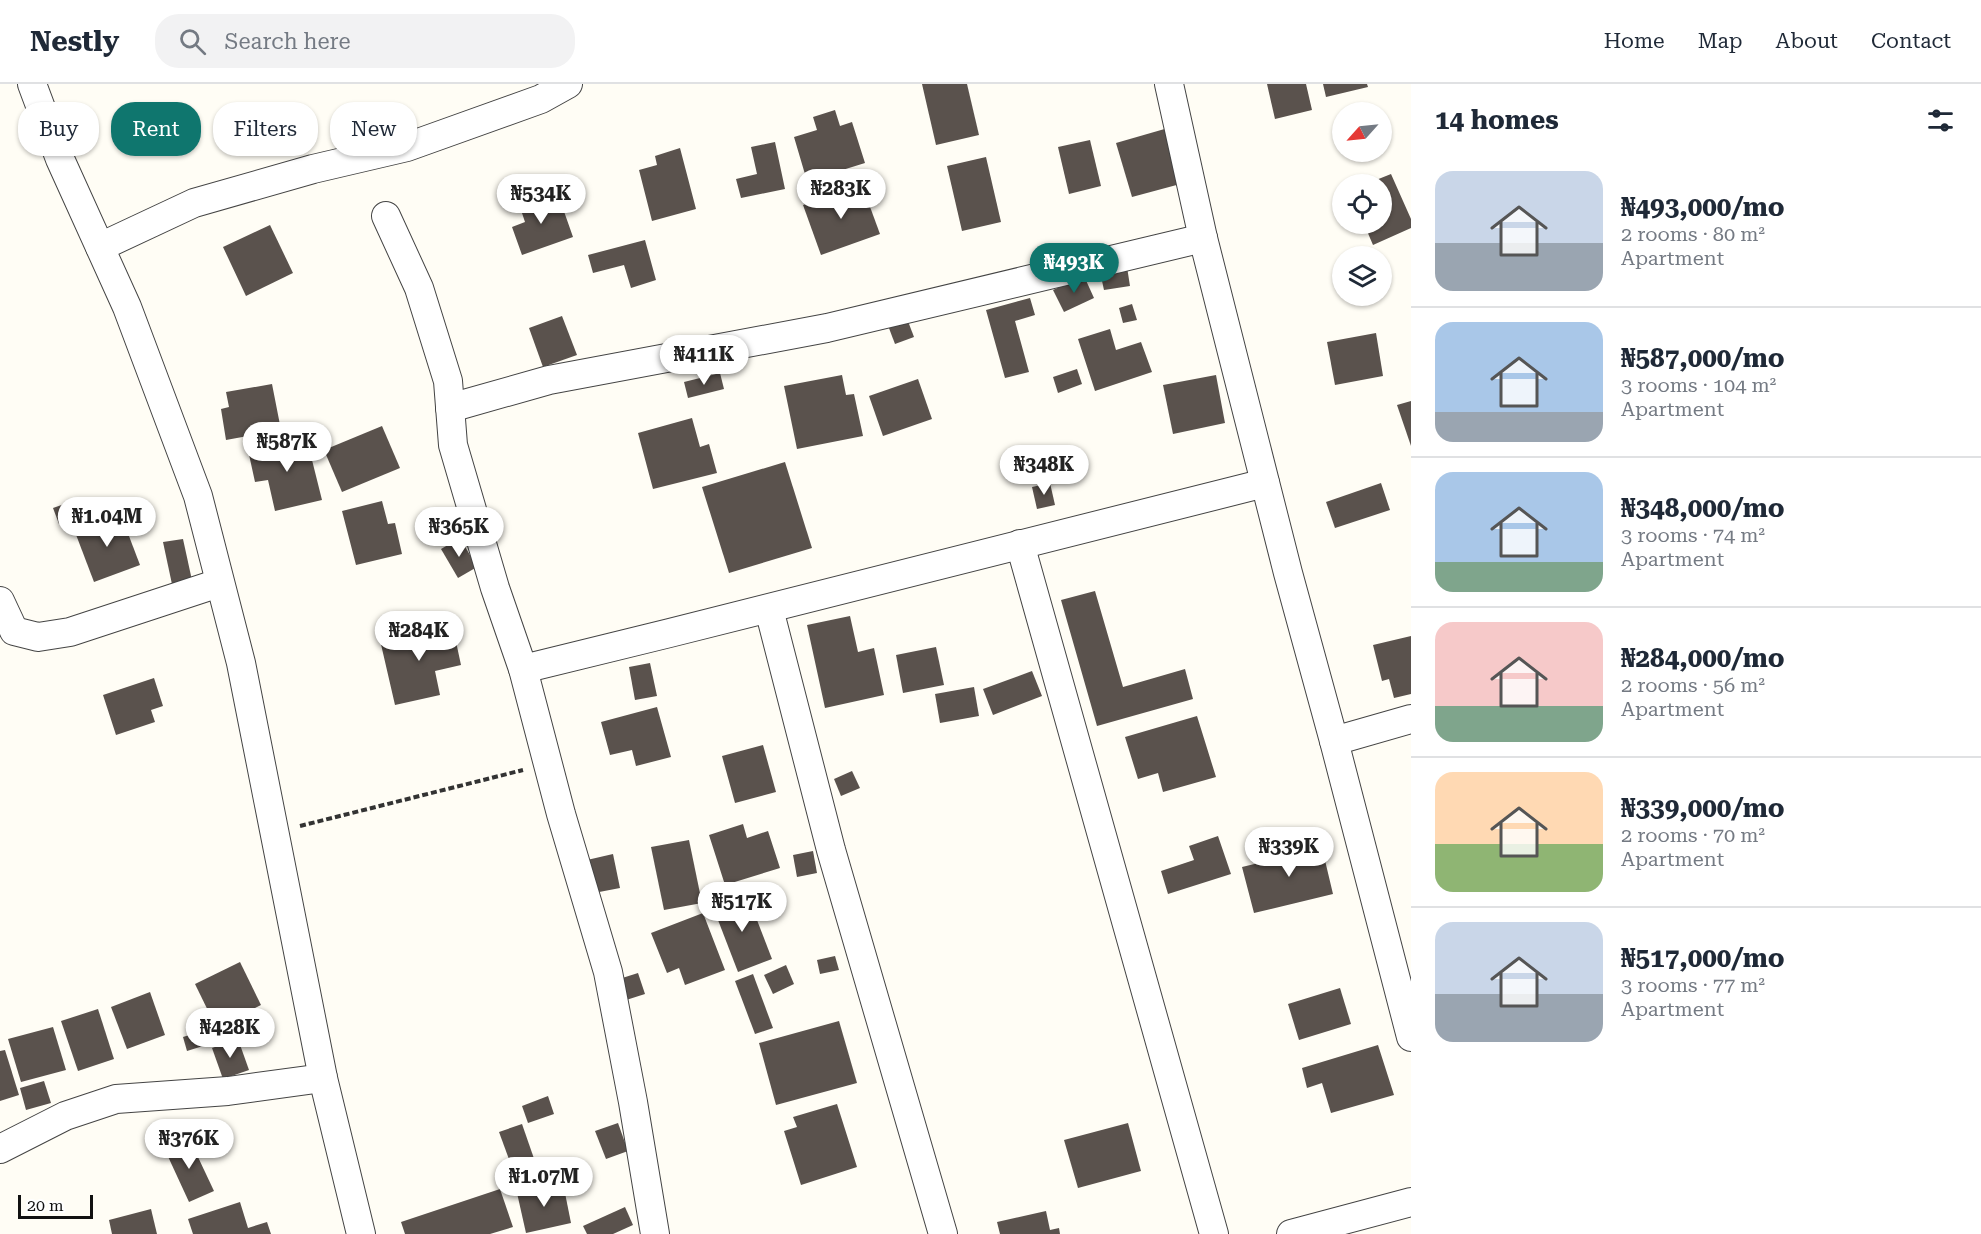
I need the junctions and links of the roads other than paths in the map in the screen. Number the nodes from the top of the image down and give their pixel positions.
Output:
1 (32, 84) edge
2 (568, 84) edge
3 (1169, 84) edge
4 (386, 216) dead end
5 (1203, 238) junction
6 (100, 247) junction
7 (450, 408) junction
8 (1265, 483) junction
9 (1020, 544) junction
10 (219, 583) junction
11 (0, 601) edge
12 (769, 609) junction
13 (523, 669) junction
14 (1411, 719) edge
15 (1334, 741) junction
16 (1404, 984) edge
17 (1411, 1037) edge
18 (323, 1078) junction
19 (0, 1149) edge
20 (1411, 1202) edge
21 (361, 1234) edge
22 (655, 1234) edge
23 (943, 1234) edge
24 (1214, 1234) edge
25 (1291, 1234) edge

1 - 6 street
2 - 6 street
3 - 5 street
4 - 7 street
5 - 7 street
5 - 8 street
6 - 10 street
7 - 13 street
8 - 9 street
8 - 15 street
9 - 12 street
9 - 24 street
10 - 11 street
10 - 18 street
12 - 13 street
12 - 23 street
13 - 22 street
14 - 15 street
15 - 16 street
16 - 17 street
18 - 19 street
18 - 21 street
20 - 25 street

